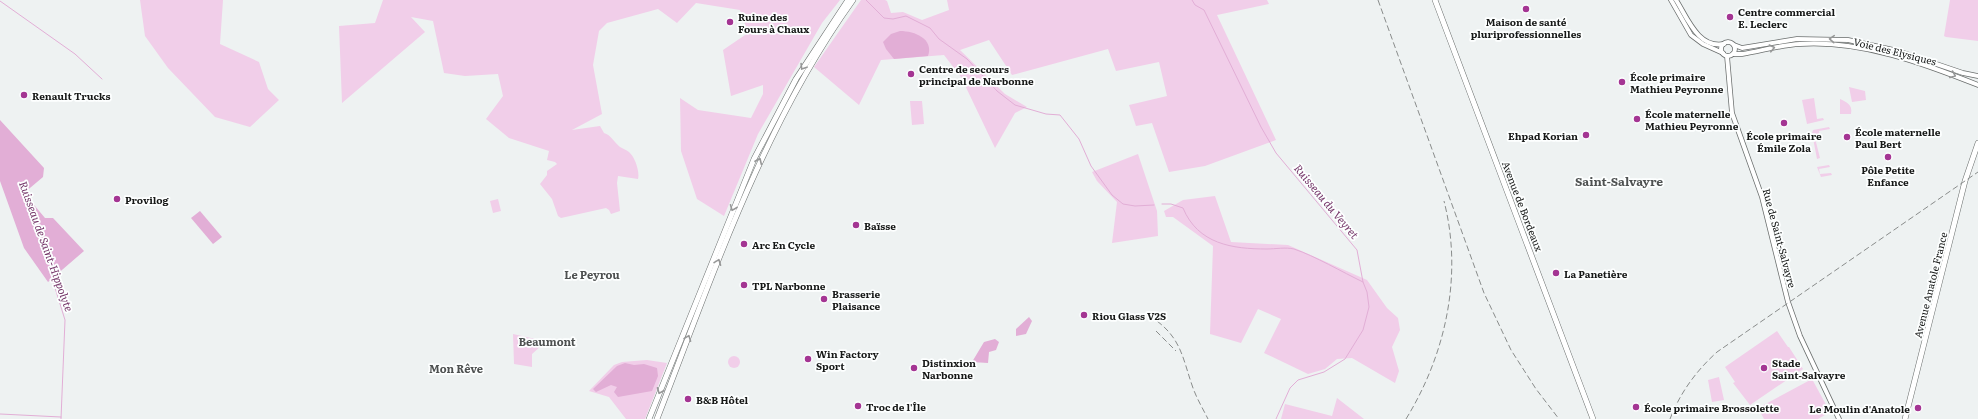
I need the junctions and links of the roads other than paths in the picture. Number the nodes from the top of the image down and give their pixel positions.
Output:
1 (848, 0) edge
2 (853, 0) edge
3 (1436, 0) edge
4 (1671, 0) edge
5 (1676, 0) edge
6 (1724, 44) junction
7 (1734, 45) junction
8 (1725, 54) junction
9 (1733, 54) junction
10 (1978, 76) edge
11 (1978, 85) edge
12 (1978, 144) edge
13 (649, 419) edge
14 (658, 419) edge
15 (1593, 419) edge
16 (1839, 419) edge
17 (1905, 419) edge

1 -> 13 main road
14 -> 2 main road
3 - 15 main road, Avenue de Bordeaux
4 - 8 street
5 - 6 street
6 - 7 street
6 - 8 street
7 - 9 street
10 -> 7 street, Voie des Elysiques
8 - 9 street
8 - 16 street, Rue de Saint-Salvayre
9 -> 11 street, Voie des Elysiques
12 - 17 main road, Avenue Anatole France

